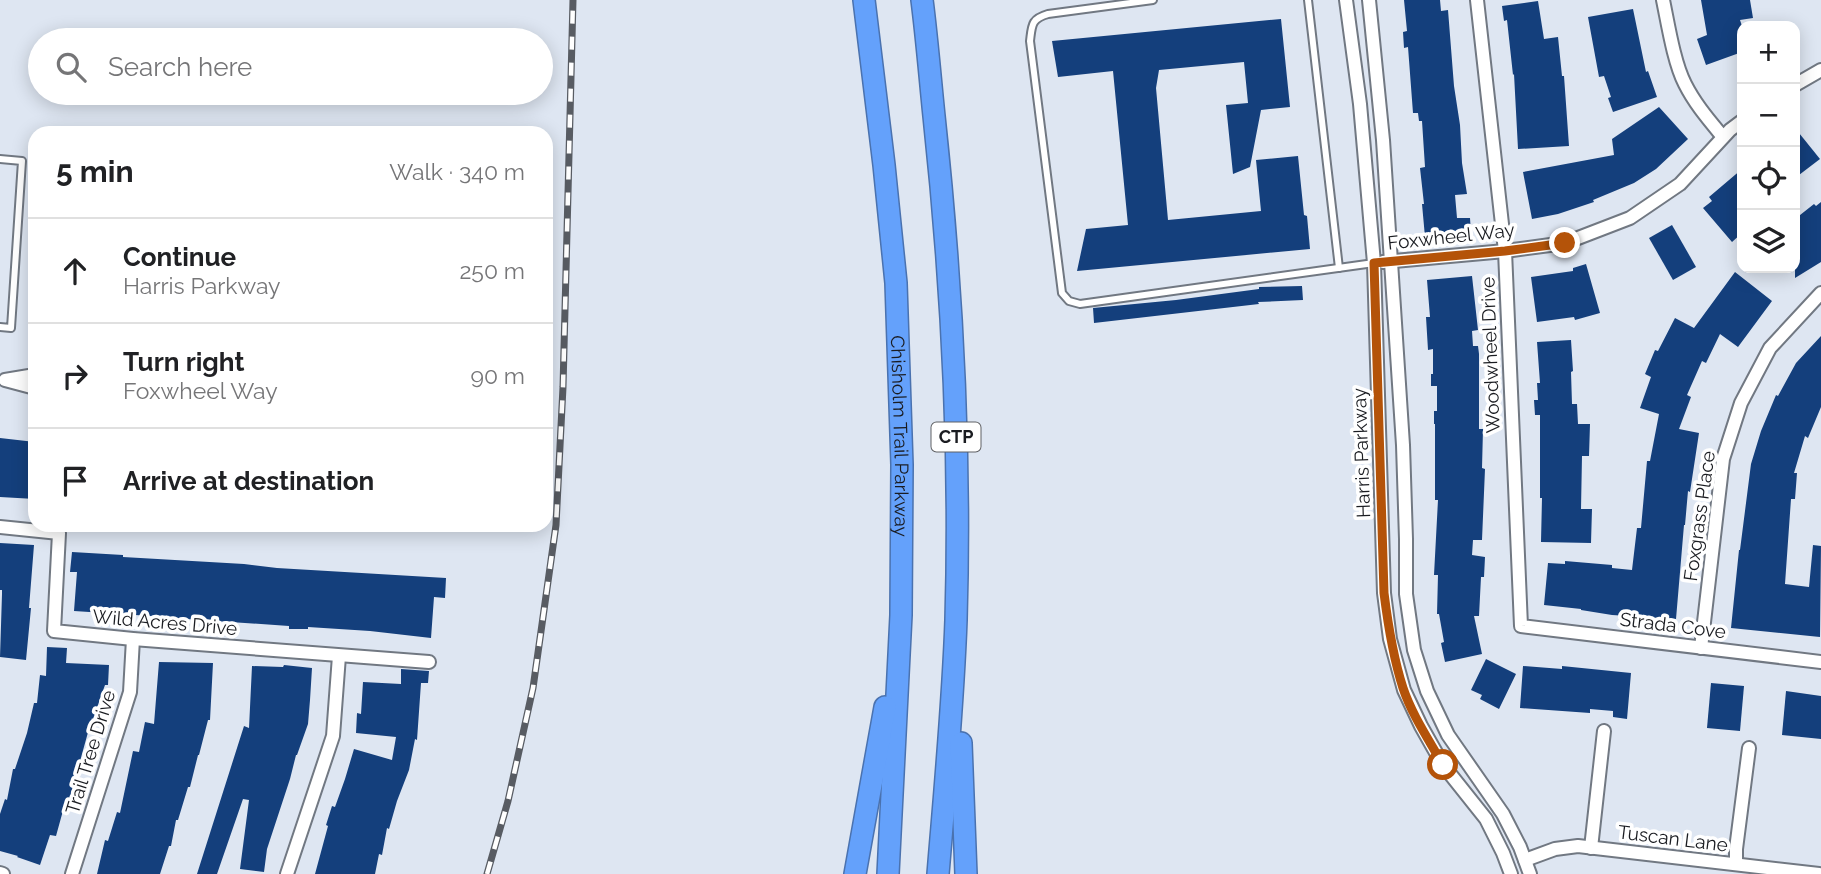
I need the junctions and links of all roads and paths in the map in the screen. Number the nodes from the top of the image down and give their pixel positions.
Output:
1 (864, 0) edge
2 (922, 0) edge
3 (1153, 0) edge
4 (1308, 0) edge
5 (1346, 0) edge
6 (1369, 0) edge
7 (1477, 0) edge
8 (1663, 0) edge
9 (1821, 70) edge
10 (1797, 84) edge
11 (1737, 125) edge
12 (1723, 137) junction
13 (0, 159) edge
14 (1505, 251) junction
15 (1391, 261) junction
16 (1374, 263) junction
17 (1339, 268) junction
18 (1821, 293) edge
19 (0, 327) edge
20 (28, 376) edge
21 (3, 379) edge
22 (28, 386) edge
23 (0, 527) edge
24 (28, 530) edge
25 (49, 532) edge
26 (901, 615) junction
27 (956, 622) junction
28 (1521, 626) joint
29 (133, 639) junction
30 (1701, 648) junction
31 (339, 656) junction
32 (429, 662) dead end
33 (1821, 662) edge
34 (1604, 732) dead end
35 (1749, 748) dead end
36 (1591, 848) junction
37 (1525, 860) junction
38 (1736, 864) junction
39 (72, 874) edge
40 (287, 874) edge
41 (855, 874) edge
42 (888, 874) edge
43 (938, 874) edge
44 (965, 874) edge
45 (1511, 874) edge
46 (1530, 874) edge
47 (1819, 874) edge

1 - 26 highway, Chisholm Trail Parkway
2 - 27 highway, CTP
3 - 17 lane
4 - 17 lane
5 - 16 street, Harris Parkway
6 - 15 street
7 - 14 street, Woodwheel Drive
8 - 12 street
9 - 10 street
11 - 12 street, Foxwheel Way
12 - 14 street, Foxwheel Way
13 - 19 lane
14 - 15 street, Foxwheel Way
14 - 28 street, Woodwheel Drive
15 - 16 street, Foxwheel Way
15 - 37 street
16 - 17 lane
16 - 45 street, Harris Parkway
18 - 30 street, Foxgrass Place
20 - 21 street
21 - 22 street
23 - 24 street, Wild Acres Drive
25 - 29 street, Wild Acres Drive
26 - 41 highway
26 - 42 highway, Chisholm Trail Parkway
27 - 43 highway, CTP
27 - 44 highway
28 - 30 street, Strada Cove
29 - 31 street, Wild Acres Drive
29 - 39 street, Trail Tree Drive
30 - 33 street, Strada Cove
31 - 32 street, Wild Acres Drive
31 - 40 street
34 - 36 street
35 - 38 street
36 - 37 street, Tuscan Lane
36 - 38 street, Tuscan Lane
37 - 46 street
38 - 47 street, Tuscan Lane

